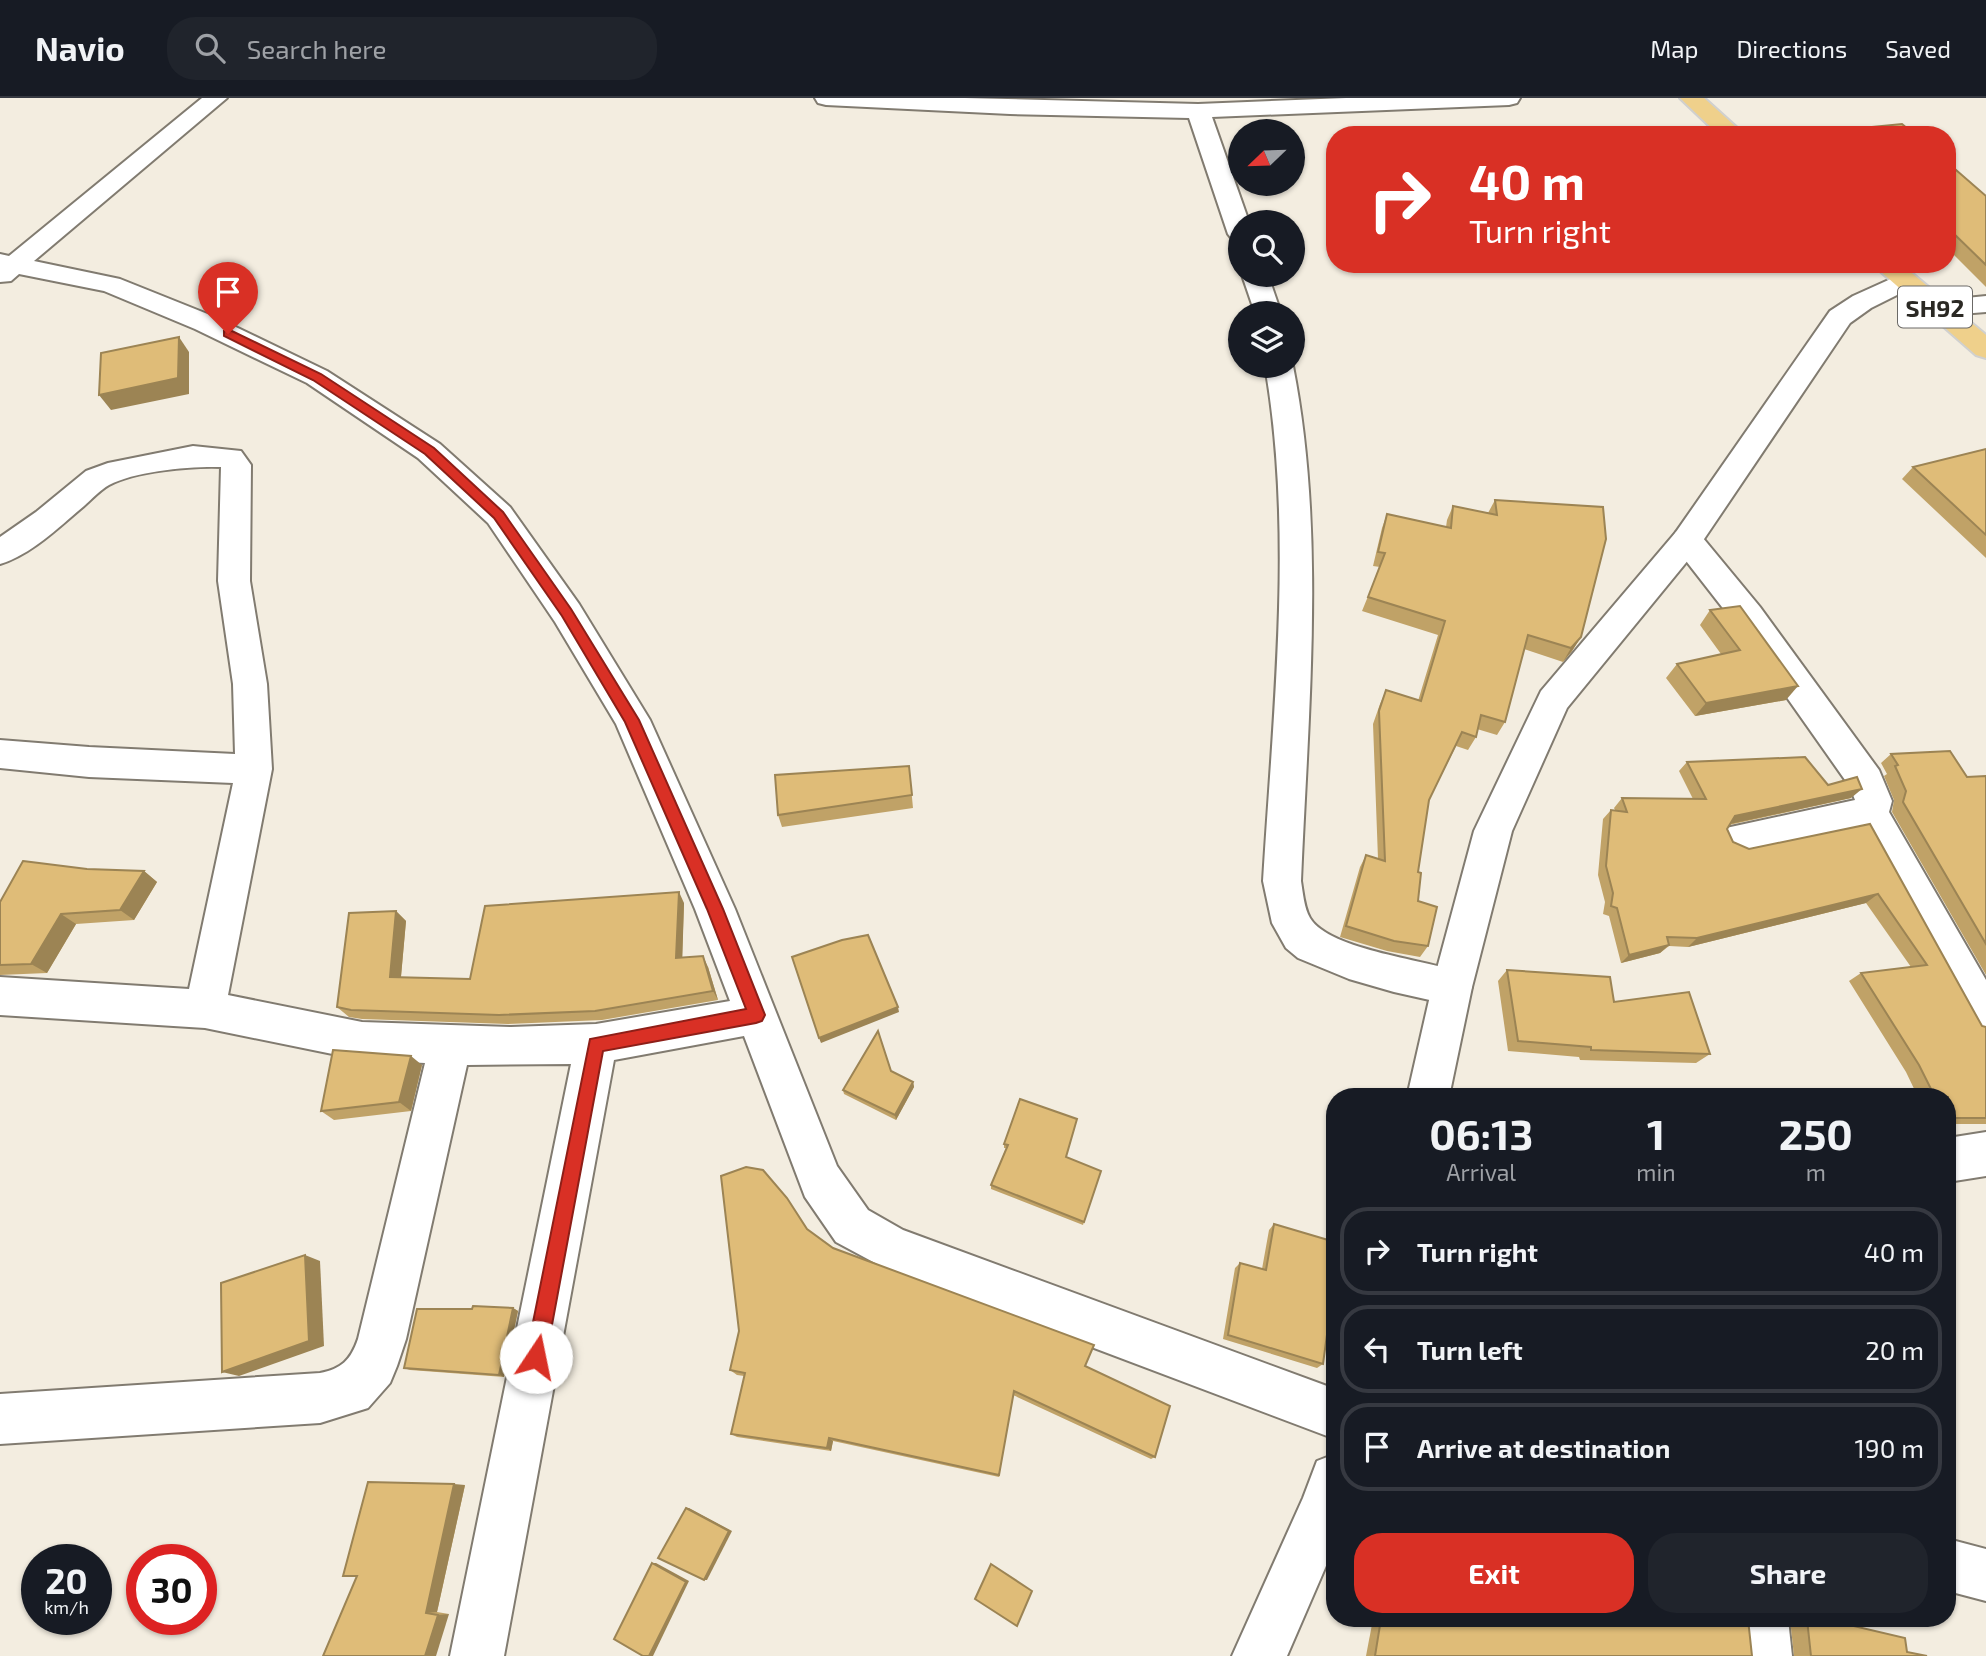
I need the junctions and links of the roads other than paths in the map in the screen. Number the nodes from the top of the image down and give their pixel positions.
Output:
1 (216, 98) edge
2 (826, 98) edge
3 (1509, 98) edge
4 (1691, 98) edge
5 (1198, 111) junction
6 (1723, 126) edge
7 (1233, 210) edge
8 (23, 269) edge
9 (1894, 273) edge
10 (1896, 273) edge
11 (1986, 304) edge
12 (1936, 308) junction
13 (1986, 349) edge
14 (1281, 378) edge
15 (1687, 540) junction
16 (0, 553) edge
17 (0, 754) edge
18 (254, 769) junction
19 (1870, 813) junction
20 (1739, 839) dead end
21 (1452, 987) junction
22 (0, 996) edge
23 (205, 1009) junction
24 (756, 1015) junction
25 (1986, 1019) edge
26 (596, 1045) junction
27 (450, 1046) junction
28 (1430, 1088) edge
29 (1986, 1154) edge
30 (1956, 1159) edge
31 (1326, 1411) edge
32 (0, 1419) edge
33 (1326, 1506) edge
34 (1956, 1567) edge
35 (1986, 1574) edge
36 (1762, 1627) edge
37 (477, 1656) edge
38 (1259, 1656) edge
39 (1765, 1656) edge

1 - 8 street
2 - 5 street
3 - 5 street
4 - 6 main road
5 - 7 street
8 - 24 street
9 - 15 street
10 - 12 main road, SH92
11 - 12 street
12 - 13 main road, SH92
14 - 21 street
15 - 19 street
15 - 21 street
16 - 18 street
17 - 18 street
18 - 23 street
19 - 20 street
19 - 25 street
21 - 28 street
22 - 23 street
23 - 27 street
24 - 26 street
24 - 31 street
26 - 27 street
26 - 37 street
27 - 32 street
29 - 30 street
33 - 38 street
34 - 35 street
36 - 39 street

